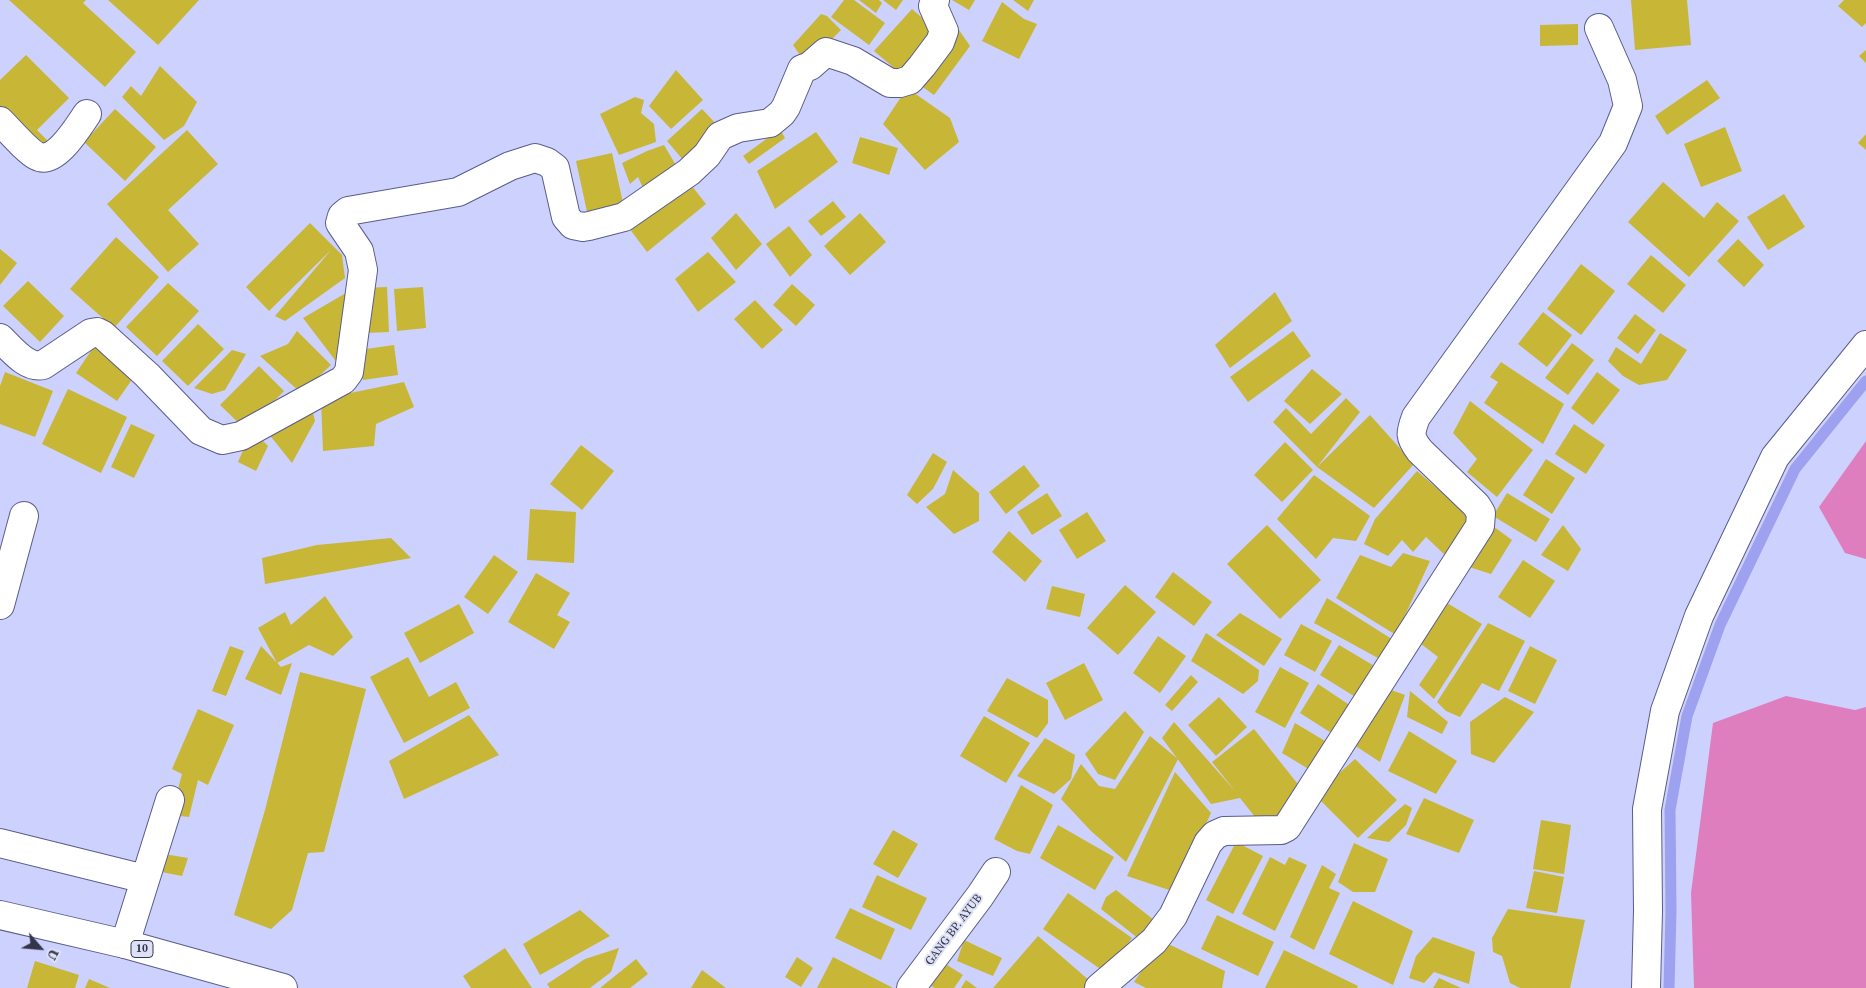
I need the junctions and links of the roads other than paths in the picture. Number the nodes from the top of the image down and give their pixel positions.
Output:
1 (935, 0) edge
2 (1599, 28) dead end
3 (87, 114) dead end
4 (0, 121) edge
5 (0, 338) edge
6 (1866, 344) edge
7 (24, 516) dead end
8 (0, 604) edge
9 (170, 800) dead end
10 (0, 842) edge
11 (996, 872) dead end
12 (145, 879) junction
13 (0, 915) edge
14 (125, 944) junction
15 (283, 988) edge
16 (911, 988) edge
17 (1099, 988) edge
18 (1646, 988) edge

1 - 5 main road
2 - 17 main road
3 - 4 main road
6 - 18 main road
7 - 8 main road
9 - 12 main road
10 - 12 main road
11 - 16 main road, GANG BP. AYUB
12 - 14 main road
13 - 14 main road, 10
14 - 15 main road, 10

